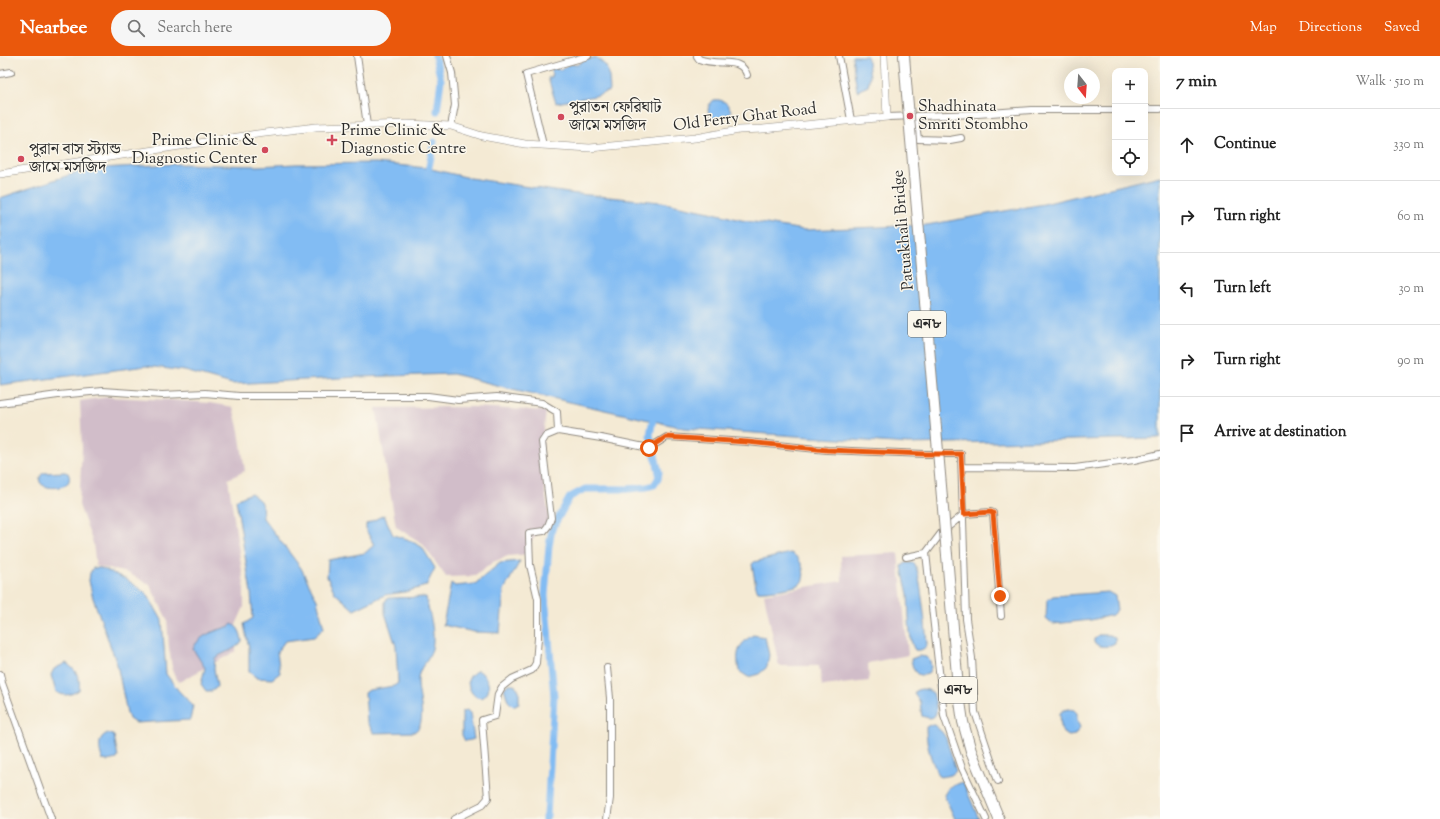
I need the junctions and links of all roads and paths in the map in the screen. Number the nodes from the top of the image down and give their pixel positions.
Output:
1 (357, 56) edge
2 (447, 56) edge
3 (588, 56) edge
4 (697, 56) edge
5 (839, 56) edge
6 (884, 56) edge
7 (904, 56) edge
8 (11, 72) dead end
9 (0, 74) edge
10 (747, 75) dead end
11 (1148, 109) edge
12 (1160, 109) edge
13 (1112, 110) edge
14 (915, 116) junction
15 (887, 117) junction
16 (851, 120) junction
17 (367, 125) junction
18 (451, 126) junction
19 (961, 138) dead end
20 (543, 145) junction
21 (0, 174) edge
22 (0, 404) edge
23 (558, 431) junction
24 (1160, 454) edge
25 (962, 467) junction
26 (964, 514) junction
27 (926, 553) junction
28 (906, 557) dead end
29 (1001, 616) dead end
30 (607, 668) dead end
31 (0, 674) edge
32 (998, 781) dead end
33 (51, 819) edge
34 (454, 819) edge
35 (607, 819) edge
36 (986, 819) edge
37 (999, 819) edge

1 - 17 street
2 - 18 street
3 - 20 street
4 - 10 street
5 - 16 street
6 - 15 street
7 - 37 highway, Patuakhali Bridge / এন৮, bridge
8 - 9 street
11 - 12 street
13 - 14 street, Old Ferry Ghat Road
14 - 15 street, Old Ferry Ghat Road
14 - 19 street
15 - 16 street, Old Ferry Ghat Road
16 - 20 street, Old Ferry Ghat Road
17 - 18 street, Old Ferry Ghat Road
17 - 21 street, Old Ferry Ghat Road
18 - 20 street, Old Ferry Ghat Road
22 - 23 street
23 - 25 street
23 - 34 street
24 - 25 street
25 - 26 street
26 - 27 street
26 - 29 street
26 - 32 street
27 - 28 street
27 - 36 street
30 - 35 street
31 - 33 street

